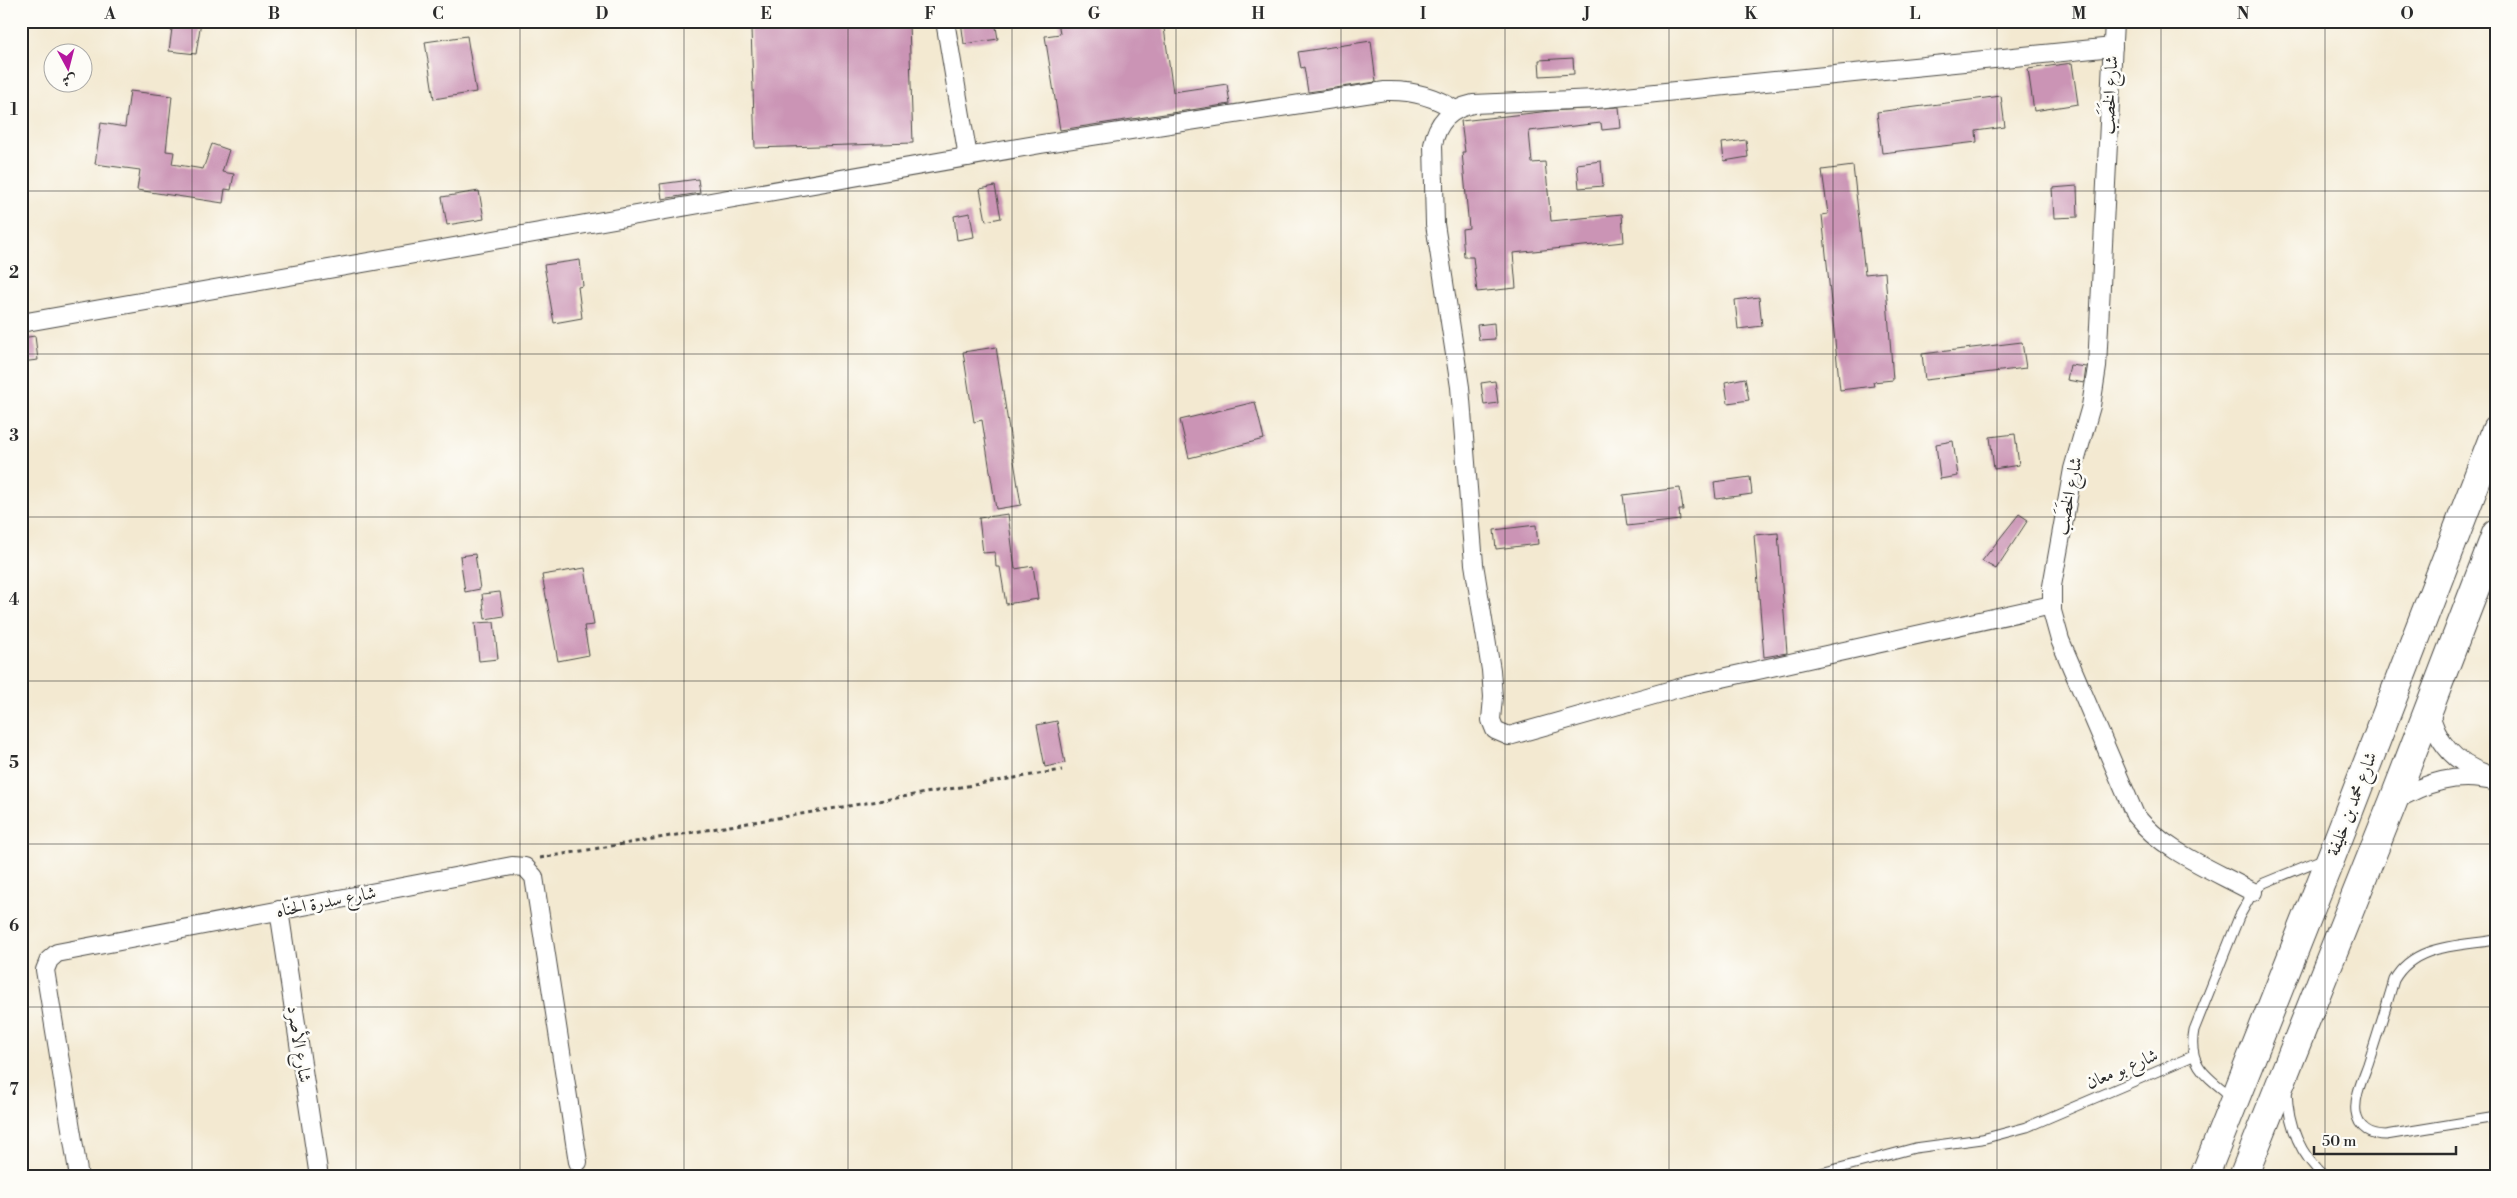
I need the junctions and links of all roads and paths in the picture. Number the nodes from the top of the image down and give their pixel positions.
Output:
1 (945, 21) edge
2 (2114, 21) edge
3 (2113, 47) junction
4 (1455, 110) junction
5 (968, 157) junction
6 (21, 323) edge
7 (2496, 430) edge
8 (2496, 534) edge
9 (2052, 605) junction
10 (2429, 708) junction
11 (1062, 770) dead end
12 (2492, 779) edge
13 (2393, 802) junction
14 (2332, 855) junction
15 (519, 866) junction
16 (2253, 892) junction
17 (280, 910) junction
18 (2496, 940) edge
19 (2193, 1056) junction
20 (2286, 1066) junction
21 (2235, 1100) junction
22 (2496, 1117) edge
23 (578, 1162) dead end
24 (79, 1177) edge
25 (319, 1177) edge
26 (1806, 1177) edge
27 (2204, 1177) edge
28 (2244, 1177) edge
29 (2325, 1177) edge

1 - 5 street
2 - 3 street, شارع الخَصَب
3 - 4 street
3 - 9 street, شارع الخَصَب
4 - 5 street
4 - 9 street
5 - 6 street
7 - 14 highway, شارع محمد بن خليفة
8 - 10 highway, شارع محمد بن خليفة
9 - 16 street, شارع الخَصَب
10 - 12 street
10 - 13 highway, شارع محمد بن خليفة
11 - 15 path
12 - 13 street
13 - 20 highway, شارع محمد بن خليفة
14 - 16 lane
14 - 21 highway, شارع محمد بن خليفة
15 - 17 street, شارع سدرة الحنّاه
15 - 23 street
16 - 19 lane
17 - 24 street, شارع سدرة الحنّاه
17 - 25 street, شارع الأصرد
18 - 22 lane
19 - 21 lane
19 - 26 lane, شارع بو معان
20 - 28 highway, شارع محمد بن خليفة
20 - 29 lane
21 - 27 highway, شارع محمد بن خليفة

